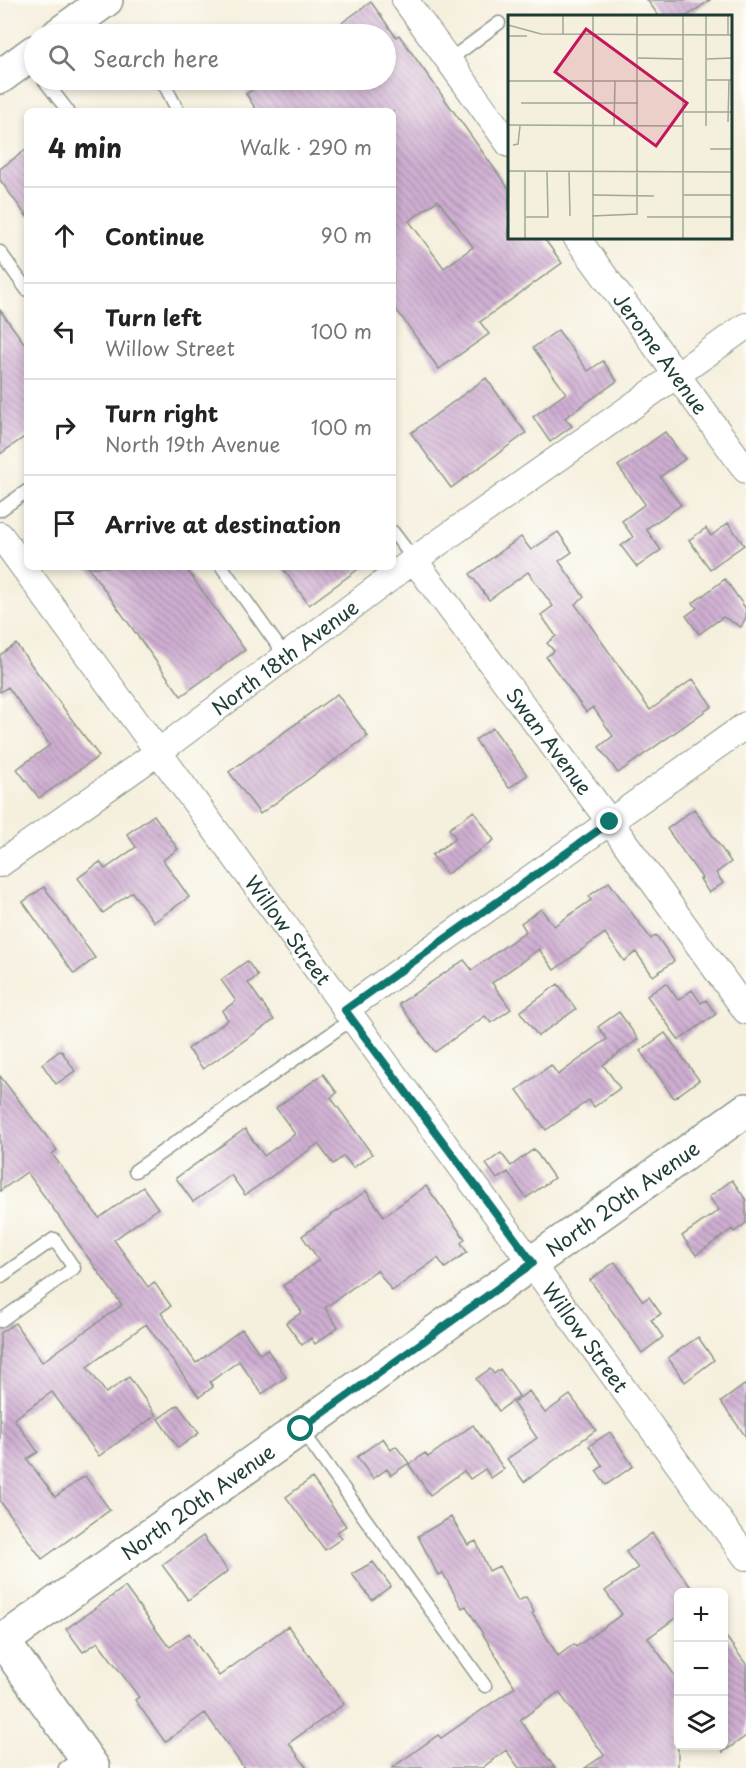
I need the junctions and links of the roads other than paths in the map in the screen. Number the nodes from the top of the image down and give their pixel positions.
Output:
1 (106, 0) edge
2 (405, 0) edge
3 (499, 23) dead end
4 (73, 24) edge
5 (449, 60) junction
6 (24, 68) edge
7 (0, 77) edge
8 (53, 90) edge
9 (167, 90) edge
10 (66, 108) edge
11 (176, 108) edge
12 (508, 143) edge
13 (577, 238) edge
14 (0, 252) edge
15 (24, 286) edge
16 (746, 326) edge
17 (677, 376) junction
18 (746, 470) edge
19 (24, 492) edge
20 (0, 510) edge
21 (0, 535) edge
22 (396, 536) edge
23 (414, 560) junction
24 (24, 568) edge
25 (25, 570) edge
26 (224, 570) edge
27 (286, 657) junction
28 (746, 725) edge
29 (158, 753) junction
30 (610, 822) junction
31 (0, 864) edge
32 (746, 1011) edge
33 (349, 1014) junction
34 (746, 1110) edge
35 (135, 1171) dead end
36 (533, 1263) junction
37 (0, 1277) edge
38 (0, 1321) edge
39 (301, 1429) junction
40 (746, 1557) edge
41 (1, 1640) edge
42 (485, 1686) dead end
43 (81, 1764) edge

1 - 4 street
2 - 5 street
3 - 5 lane
5 - 12 street
6 - 7 street
8 - 10 lane
9 - 11 lane
13 - 17 street, Jerome Avenue
14 - 15 lane
16 - 17 street, North 18th Avenue
17 - 18 street, Jerome Avenue
17 - 23 street, North 18th Avenue
19 - 20 lane
21 - 24 street, Willow Street
22 - 23 lane
23 - 27 street, North 18th Avenue
23 - 30 street, Swan Avenue
25 - 29 street, Willow Street
26 - 27 lane
27 - 29 street, North 18th Avenue
28 - 30 street
29 - 31 street, North 18th Avenue
29 - 33 street, Willow Street
30 - 32 street, Swan Avenue
30 - 33 street
33 - 35 lane
33 - 36 street, Willow Street
34 - 36 street, North 20th Avenue
36 - 39 street, North 20th Avenue
36 - 40 street, Willow Street
37 - 38 lane
39 - 41 street, North 20th Avenue
39 - 42 lane
41 - 43 street

